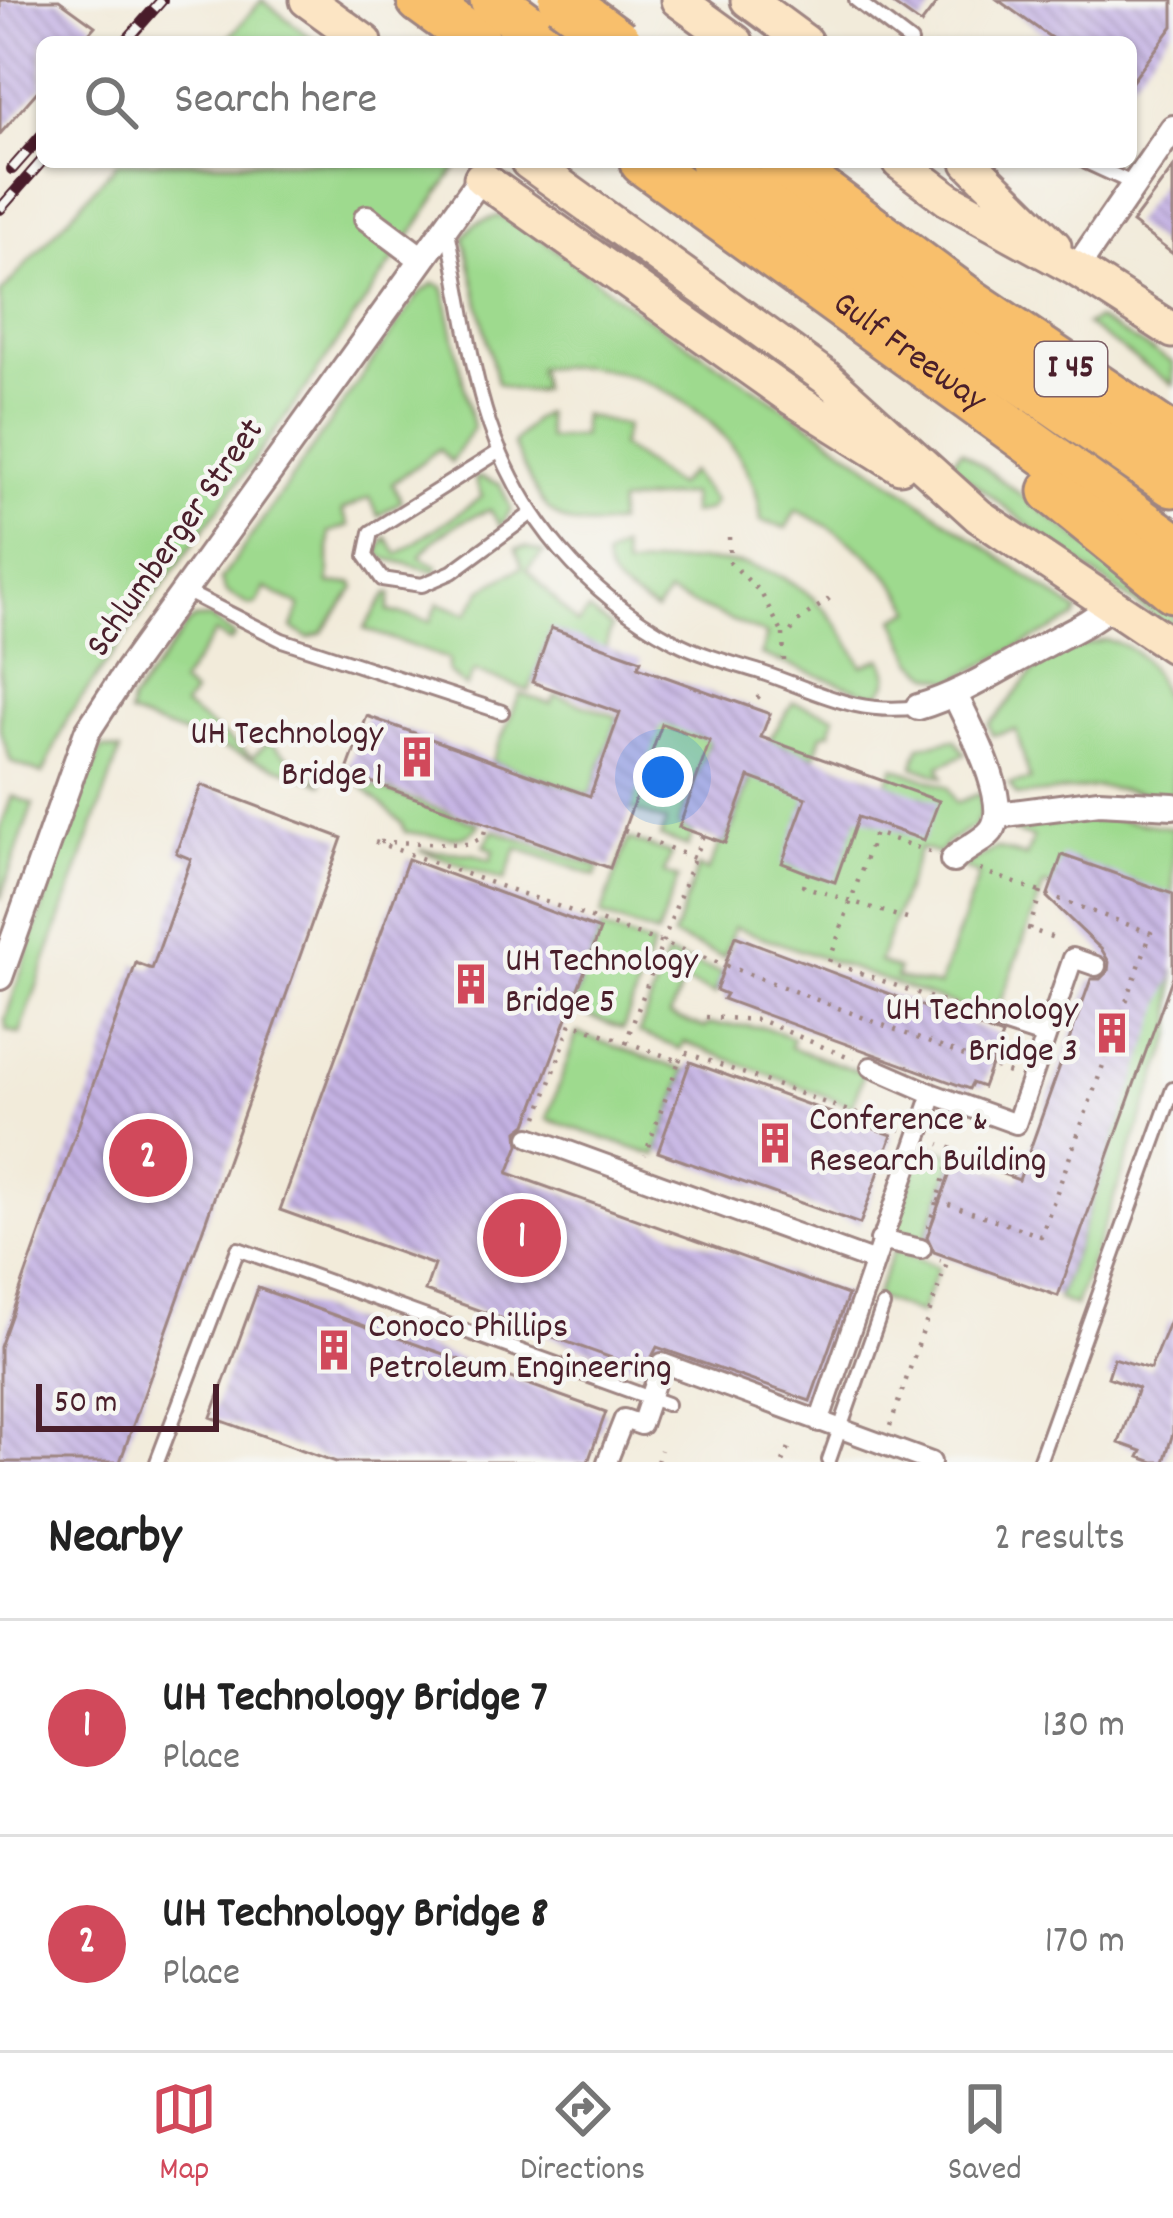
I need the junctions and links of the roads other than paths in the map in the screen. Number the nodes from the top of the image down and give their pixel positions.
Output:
1 (307, 0) edge
2 (420, 0) edge
3 (493, 0) edge
4 (562, 0) edge
5 (679, 0) edge
6 (748, 0) edge
7 (856, 0) edge
8 (356, 36) edge
9 (470, 36) edge
10 (542, 36) edge
11 (611, 36) edge
12 (728, 36) edge
13 (798, 36) edge
14 (903, 36) edge
15 (1173, 128) edge
16 (536, 168) edge
17 (655, 168) edge
18 (721, 168) edge
19 (786, 168) edge
20 (906, 168) edge
21 (975, 168) edge
22 (1099, 168) edge
23 (481, 178) joint
24 (1134, 185) junction
25 (367, 218) dead end
26 (447, 225) junction
27 (422, 259) junction
28 (856, 266) junction
29 (1076, 269) junction
30 (969, 301) junction
31 (1173, 331) edge
32 (1000, 421) junction
33 (1173, 421) edge
34 (1173, 438) edge
35 (500, 451) junction
36 (1173, 484) edge
37 (532, 513) junction
38 (979, 516) junction
39 (1173, 545) edge
40 (1173, 589) edge
41 (184, 590) junction
42 (1110, 606) junction
43 (1173, 646) edge
44 (955, 695) junction
45 (918, 706) joint
46 (502, 712) dead end
47 (1173, 806) edge
48 (998, 815) junction
49 (953, 860) road end
50 (1096, 966) dead end
51 (0, 977) edge
52 (997, 1021) road end
53 (1046, 1036) junction
54 (871, 1067) road end
55 (1173, 1089) edge
56 (932, 1094) junction
57 (530, 1137) road end
58 (880, 1240) junction
59 (921, 1249) road end
60 (872, 1261) junction
61 (883, 1306) dead end
62 (659, 1401) junction
63 (819, 1422) junction
64 (841, 1429) junction
65 (830, 1460) edge
66 (157, 1462) edge
67 (607, 1462) edge
68 (931, 1462) edge
69 (1040, 1462) edge

1 - 8 main road
2 - 9 highway
3 - 10 highway
4 - 11 highway, bridge
5 - 12 main road
6 - 13 main road
7 - 14 lane
15 - 24 street
16 - 38 main road
17 - 28 highway, Gulf Freeway / I 45
18 - 28 highway, Gulf Freeway
19 - 28 highway, Gulf Freeway / I 45
20 - 29 main road
21 - 29 main road
22 - 24 lane
23 - 26 street, Schlumberger Street
23 - 38 main road
24 - 29 street
25 - 27 street
26 - 27 street, Schlumberger Street
26 - 35 lane
27 - 41 street, Schlumberger Street
28 - 30 highway, Gulf Freeway / I 45
28 - 32 highway, Gulf Freeway / I 45
28 - 36 highway, Gulf Freeway
29 - 31 main road
30 - 33 highway
30 - 34 highway, Gulf Freeway / I 45
32 - 39 highway, Gulf Freeway / I 45
32 - 40 highway
35 - 37 lane
35 - 37 lane
37 - 45 lane
38 - 42 main road
41 - 46 lane
41 - 51 street, Schlumberger Street
42 - 43 main road
42 - 44 street
44 - 45 street
44 - 48 street
47 - 48 street
48 - 49 street
50 - 53 street
52 - 53 street
53 - 56 street
54 - 56 street
55 - 69 lane
56 - 58 street
57 - 60 street
58 - 59 street
58 - 60 street
60 - 63 street
61 - 64 lane
62 - 63 street
62 - 66 lane
62 - 67 street
63 - 64 street
64 - 65 lane
64 - 68 street

